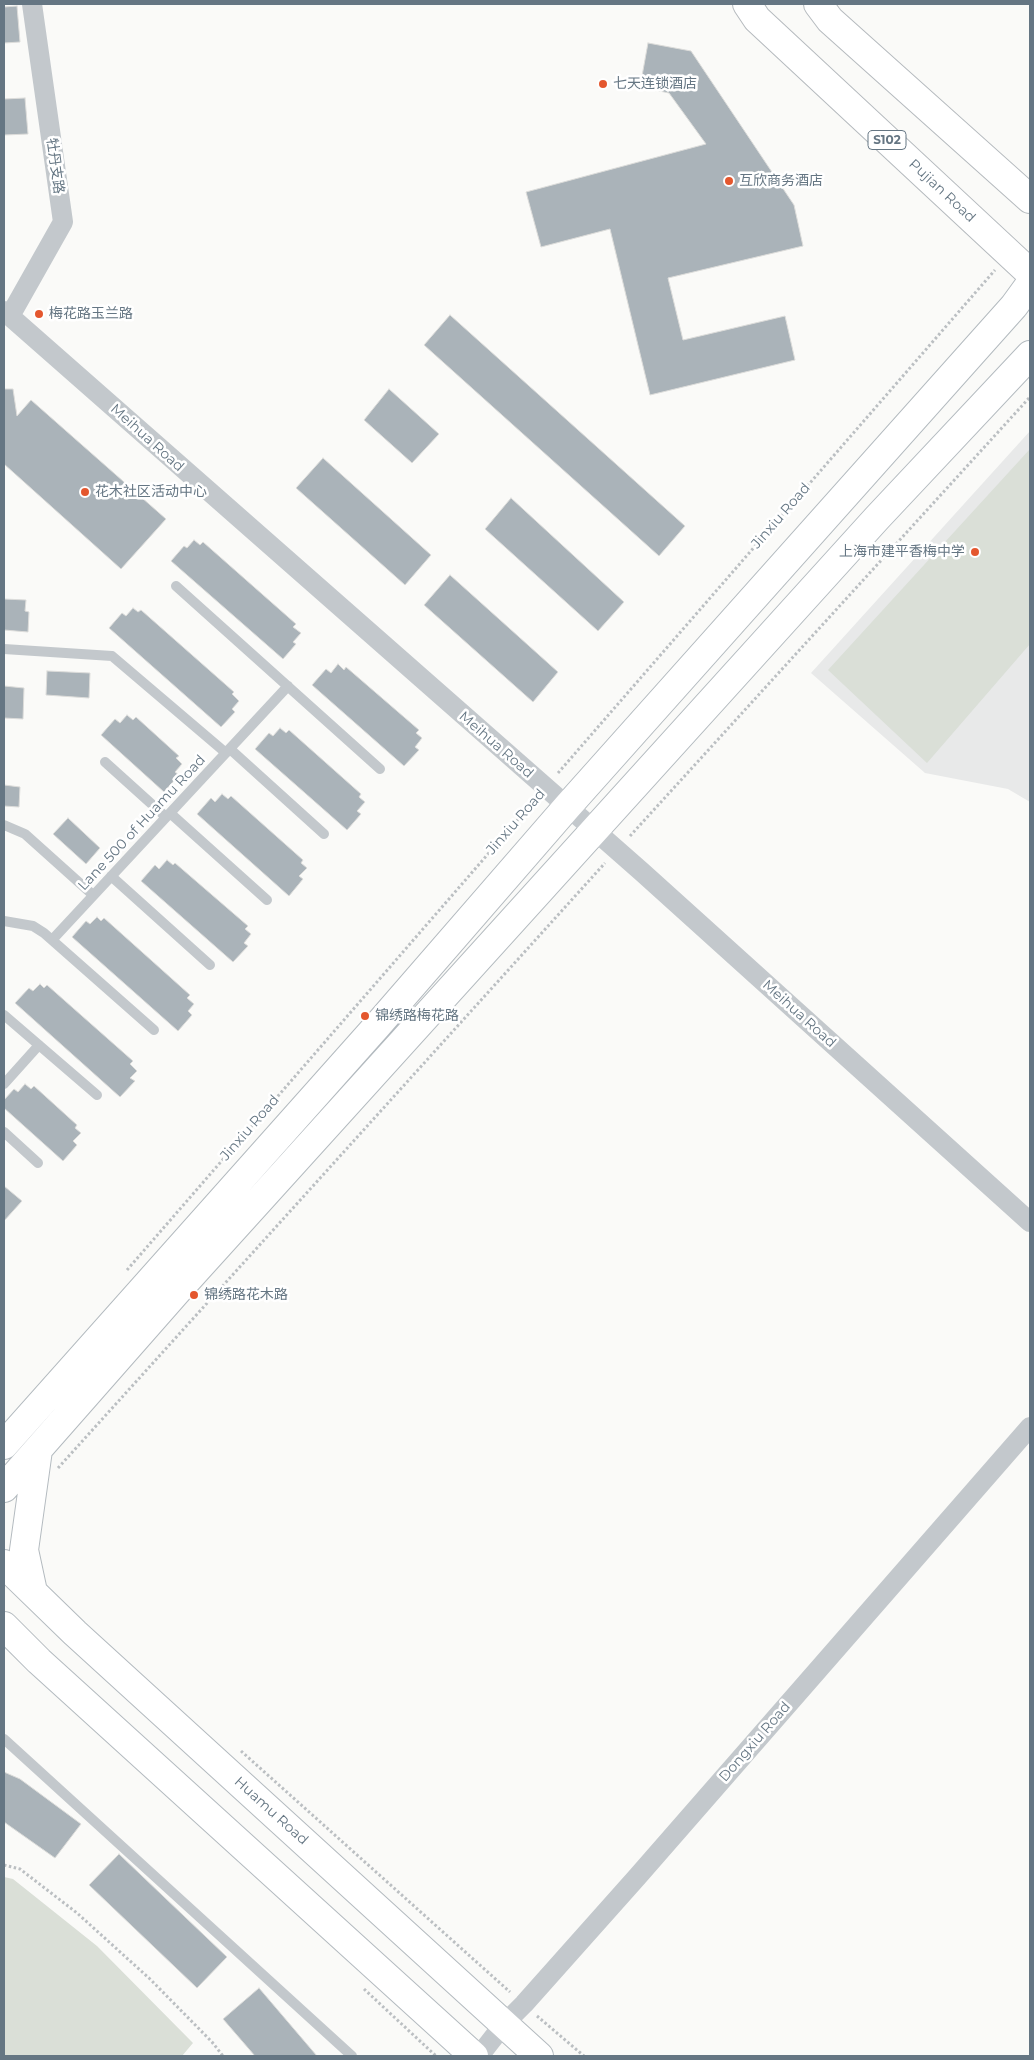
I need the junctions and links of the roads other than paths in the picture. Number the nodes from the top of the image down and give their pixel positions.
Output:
1 (32, 4) edge
2 (747, 4) edge
3 (818, 4) edge
4 (1030, 199) edge
5 (1030, 273) edge
6 (1030, 284) edge
7 (7, 314) edge
8 (1030, 356) edge
9 (176, 586) dead end
10 (4, 649) edge
11 (288, 686) junction
12 (228, 751) junction
13 (105, 762) dead end
14 (380, 769) dead end
15 (567, 807) junction
16 (168, 815) junction
17 (4, 825) edge
18 (595, 832) junction
19 (324, 834) dead end
20 (111, 876) junction
21 (93, 895) junction
22 (267, 900) dead end
23 (4, 921) edge
24 (52, 940) junction
25 (210, 965) dead end
26 (4, 1015) edge
27 (154, 1030) dead end
28 (39, 1045) junction
29 (4, 1084) edge
30 (96, 1095) dead end
31 (4, 1132) edge
32 (38, 1163) dead end
33 (1030, 1222) edge
34 (1030, 1428) edge
35 (8, 1435) edge
36 (38, 1450) junction
37 (4, 1488) edge
38 (4, 1564) edge
39 (34, 1592) junction
40 (4, 1626) edge
41 (4, 1654) edge
42 (39, 1661) junction
43 (4, 1739) edge
44 (504, 2024) junction
45 (352, 2056) edge
46 (474, 2056) edge
47 (479, 2056) edge
48 (540, 2056) edge

1 - 7 street, 牡丹支路
2 - 5 main road, Pujian Road / S102
3 - 4 main road
6 - 15 main road, Jinxiu Road
7 - 15 street, Meihua Road
8 - 18 main road
9 - 11 lane
10 - 12 lane
11 - 12 lane, Lane 500 of Huamu Road
11 - 14 lane
12 - 16 lane, Lane 500 of Huamu Road
12 - 19 lane
13 - 16 lane
15 - 18 street, Meihua Road
15 - 35 main road, Jinxiu Road
16 - 20 lane, Lane 500 of Huamu Road
16 - 22 lane
17 - 21 lane
18 - 33 street, Meihua Road
18 - 36 main road
20 - 21 lane, Lane 500 of Huamu Road
20 - 25 lane
21 - 24 lane, Lane 500 of Huamu Road
23 - 24 lane
24 - 27 lane
26 - 28 lane
28 - 29 lane
28 - 30 lane
31 - 32 lane
34 - 44 street, Dongxiu Road
36 - 37 main road
36 - 39 main road
38 - 39 main road, Huamu Road
39 - 44 main road, Huamu Road
40 - 42 main road
41 - 42 main road
42 - 46 main road
43 - 45 lane
44 - 47 street, Dongxiu Road
44 - 48 main road, Huamu Road

